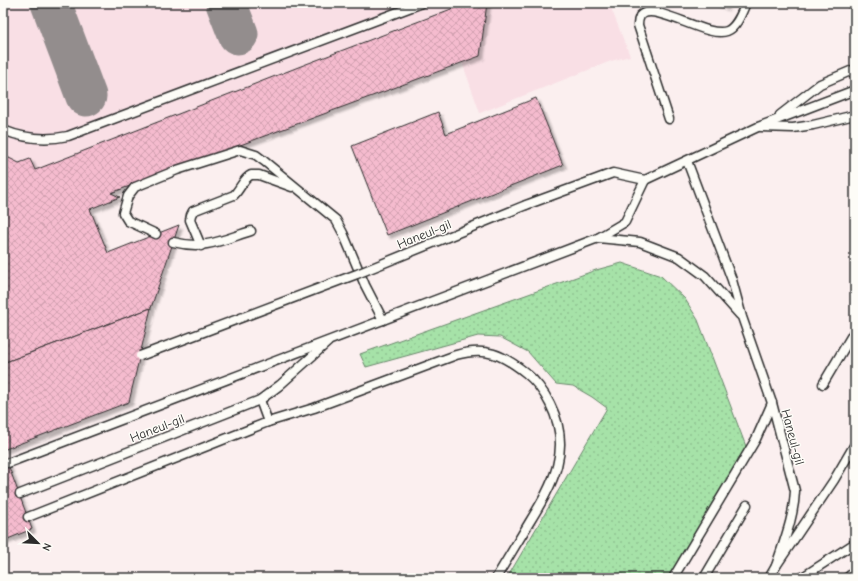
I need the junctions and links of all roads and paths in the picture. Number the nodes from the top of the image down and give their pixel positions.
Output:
1 (422, 3) edge
2 (746, 3) edge
3 (851, 3) edge
4 (855, 5) edge
5 (855, 68) edge
6 (855, 90) edge
7 (855, 114) edge
8 (669, 119) dead end
9 (774, 120) junction
10 (758, 127) junction
11 (3, 130) edge
12 (687, 161) junction
13 (645, 180) junction
14 (299, 189) junction
15 (251, 231) dead end
16 (156, 234) dead end
17 (598, 238) junction
18 (173, 242) dead end
19 (201, 246) junction
20 (742, 317) junction
21 (383, 320) junction
22 (855, 330) edge
23 (332, 339) junction
24 (140, 356) dead end
25 (823, 384) dead end
26 (260, 400) junction
27 (772, 403) junction
28 (268, 422) junction
29 (855, 444) edge
30 (8, 463) dead end
31 (20, 494) dead end
32 (747, 505) dead end
33 (28, 517) dead end
34 (855, 543) edge
35 (776, 566) junction
36 (855, 571) edge
37 (496, 578) edge
38 (673, 578) edge
39 (704, 578) edge
40 (769, 578) edge
41 (801, 578) edge
42 (847, 578) edge

1 - 11 lane
2 - 8 lane
3 - 4 lane
5 - 9 lane
6 - 9 lane
7 - 10 lane
9 - 10 lane
10 - 12 lane
12 - 13 lane
12 - 20 lane, Haneul-gil
13 - 17 lane, Haneul-gil
13 - 24 lane, Haneul-gil, bridge
14 - 16 lane
14 - 19 lane
14 - 21 lane
15 - 19 lane
17 - 20 lane, Haneul-gil
17 - 21 lane, Haneul-gil
18 - 19 lane
20 - 27 lane, Haneul-gil
21 - 23 lane, Haneul-gil
22 - 25 lane
23 - 26 lane, Haneul-gil
23 - 30 lane, Haneul-gil
26 - 28 lane
26 - 31 lane, Haneul-gil
27 - 35 lane, Haneul-gil
27 - 38 lane
28 - 33 lane
28 - 37 lane
29 - 35 lane, Haneul-gil
32 - 39 lane
34 - 41 lane
35 - 40 lane, Haneul-gil
36 - 42 lane

